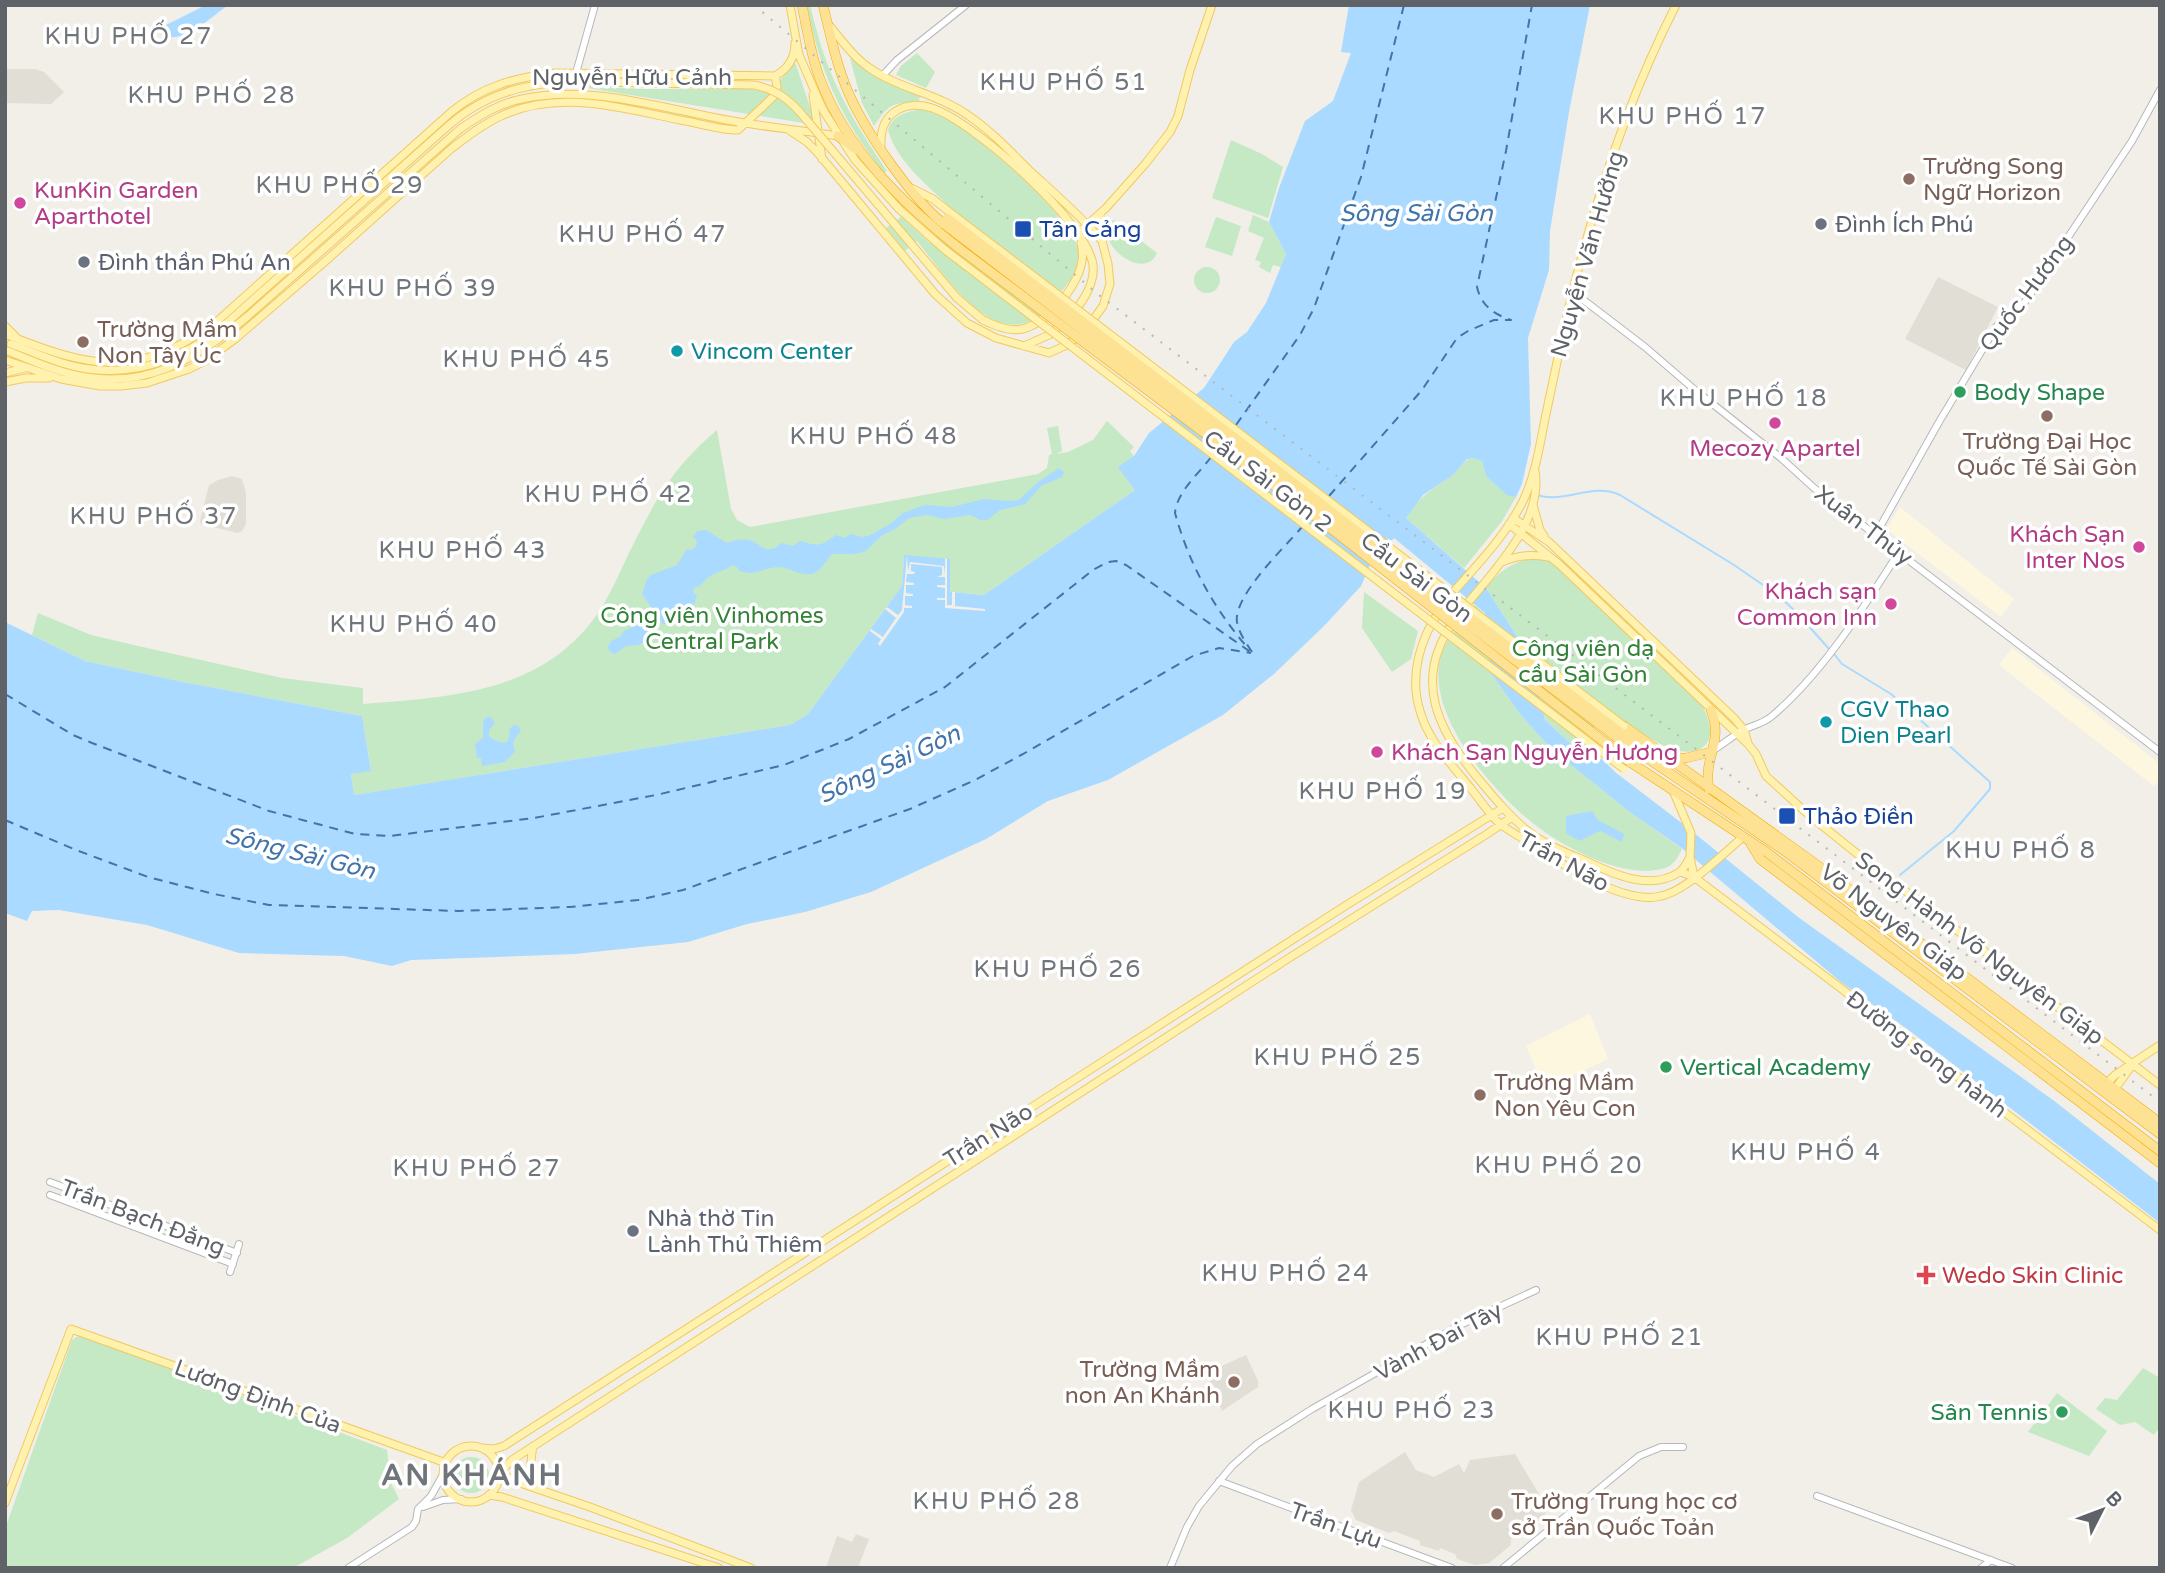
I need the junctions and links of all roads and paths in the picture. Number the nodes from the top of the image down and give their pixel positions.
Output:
1 (595, 5) edge
2 (790, 5) edge
3 (823, 5) edge
4 (965, 5) edge
5 (1212, 5) edge
6 (1676, 5) edge
7 (802, 8) edge
8 (828, 24) junction
9 (794, 30) junction
10 (795, 43) junction
11 (883, 75) junction
12 (775, 76) junction
13 (574, 77) junction
14 (810, 84) junction
15 (2160, 90) edge
16 (925, 93) junction
17 (603, 101) junction
18 (922, 105) junction
19 (747, 124) junction
20 (785, 128) junction
21 (820, 133) junction
22 (838, 136) junction
23 (881, 148) junction
24 (859, 158) junction
25 (822, 159) junction
26 (833, 173) junction
27 (910, 188) junction
28 (358, 200) junction
29 (367, 210) junction
30 (1100, 214) junction
31 (373, 218) junction
32 (948, 219) junction
33 (1088, 225) junction
34 (1078, 233) junction
35 (1102, 241) junction
36 (1573, 292) junction
37 (231, 319) junction
38 (5, 326) edge
39 (244, 331) junction
40 (5, 334) edge
41 (1023, 346) junction
42 (11, 349) edge
43 (26, 368) junction
44 (5, 373) edge
45 (61, 379) junction
46 (5, 382) edge
47 (1528, 499) junction
48 (1511, 521) junction
49 (1523, 529) junction
50 (1876, 534) junction
51 (1549, 542) junction
52 (1899, 552) junction
53 (1552, 558) junction
54 (1503, 562) junction
55 (1712, 710) junction
56 (1620, 732) junction
57 (1740, 732) junction
58 (1711, 752) junction
59 (2160, 752) edge
60 (1664, 760) junction
61 (1627, 766) joint
62 (1709, 788) junction
63 (1674, 793) junction
64 (1710, 802) junction
65 (1503, 808) junction
66 (1493, 816) junction
67 (1512, 817) junction
68 (1501, 825) junction
69 (1746, 839) junction
70 (1690, 857) junction
71 (1681, 872) junction
72 (1694, 877) junction
73 (1135, 1041) junction
74 (2160, 1045) edge
75 (1143, 1052) junction
76 (2133, 1065) junction
77 (2160, 1085) edge
78 (2111, 1086) junction
79 (2160, 1123) edge
80 (2160, 1134) edge
81 (980, 1140) junction
82 (2160, 1151) edge
83 (987, 1153) junction
84 (2160, 1163) edge
85 (50, 1182) dead end
86 (50, 1195) dead end
87 (2160, 1230) edge
88 (832, 1235) junction
89 (239, 1244) dead end
90 (840, 1247) junction
91 (237, 1253) junction
92 (1536, 1290) dead end
93 (533, 1446) junction
94 (1683, 1447) dead end
95 (482, 1448) junction
96 (446, 1463) junction
97 (444, 1473) junction
98 (499, 1473) junction
99 (1219, 1481) junction
100 (542, 1489) junction
101 (489, 1495) junction
102 (1817, 1496) dead end
103 (461, 1499) junction
104 (5, 1503) edge
105 (418, 1509) junction
106 (610, 1516) junction
107 (609, 1531) junction
108 (1991, 1560) junction
109 (348, 1568) edge
110 (719, 1568) edge
111 (751, 1568) edge
112 (1170, 1568) edge
113 (1452, 1568) edge
114 (1503, 1568) edge
115 (1981, 1568) edge
116 (2012, 1568) edge

1 - 13 street
2 - 9 main road
3 - 8 highway, Cầu Sài Gòn
4 - 11 street
5 - 30 main road
6 - 36 main road, Nguyễn Văn Hưởng
7 - 9 main road
7 - 24 highway
8 - 11 main road
8 - 23 highway, Cầu Sài Gòn
9 - 10 main road
10 - 12 main road
10 - 14 main road
11 - 16 main road
12 - 13 main road, Nguyễn Hữu Cảnh
12 - 19 main road
13 - 28 main road, Nguyễn Hữu Cảnh
13 - 34 main road, Nguyễn Hữu Cảnh, bridge
14 - 21 main road
14 - 22 main road
15 - 50 street, Quốc Hương
16 - 18 main road
16 - 33 main road
17 - 19 main road, Nguyễn Hữu Cảnh
17 - 29 main road, Nguyễn Hữu Cảnh
17 - 31 main road, Nguyễn Hữu Cảnh
18 - 23 main road
18 - 34 main road
19 - 20 main road, Nguyễn Hữu Cảnh
20 - 21 main road, Nguyễn Hữu Cảnh
20 - 25 main road
21 - 22 main road, Nguyễn Hữu Cảnh
21 - 25 main road
22 - 24 highway
23 - 27 highway, Cầu Sài Gòn
24 - 26 main road
24 - 61 highway, Cầu Sài Gòn 2, bridge
25 - 26 main road
26 - 41 main road
27 - 32 highway, Cầu Sài Gòn
27 - 32 main road
28 - 29 main road
28 - 37 main road, Nguyễn Hữu Cảnh
28 - 37 main road, Nguyễn Hữu Cảnh
29 - 31 main road
29 - 37 main road, Nguyễn Hữu Cảnh
30 - 33 main road
30 - 35 main road
31 - 39 main road, Nguyễn Hữu Cảnh
32 - 56 highway, Cầu Sài Gòn, bridge
33 - 34 main road
33 - 35 main road
34 - 41 main road
35 - 41 main road
36 - 47 main road, Nguyễn Văn Hưởng
36 - 50 street, Xuân Thủy
37 - 39 main road
37 - 42 main road, Nguyễn Hữu Cảnh
37 - 42 main road
38 - 42 main road
39 - 45 main road, Nguyễn Hữu Cảnh
40 - 42 main road, Nguyễn Hữu Cảnh
42 - 43 main road, Nguyễn Hữu Cảnh
43 - 44 main road
43 - 45 main road, Nguyễn Hữu Cảnh
45 - 46 main road
47 - 48 main road, Nguyễn Văn Hưởng
47 - 49 main road, Nguyễn Văn Hưởng
47 - 51 main road
48 - 49 main road, Song Hành Võ Nguyên Giáp
48 - 66 main road, Trần Não
49 - 51 main road, Song Hành Võ Nguyên Giáp
49 - 53 main road, Song Hành Võ Nguyên Giáp
49 - 54 main road
50 - 52 street, Xuân Thủy
51 - 57 main road, Song Hành Võ Nguyên Giáp
52 - 57 street
52 - 59 street, Xuân Thủy
53 - 54 main road
53 - 55 main road, Song Hành Võ Nguyên Giáp
54 - 65 main road, Trần Não
55 - 57 main road, Song Hành Võ Nguyên Giáp
55 - 58 highway
56 - 60 highway, Võ Nguyên Giáp
56 - 64 highway, Võ Nguyên Giáp
57 - 58 street
57 - 76 main road, Song Hành Võ Nguyên Giáp
58 - 60 highway
58 - 62 highway
60 - 62 highway, Võ Nguyên Giáp
60 - 64 highway, Võ Nguyên Giáp
61 - 63 highway, Võ Nguyên Giáp
62 - 64 highway
62 - 78 highway, Võ Nguyên Giáp
63 - 69 highway, Võ Nguyên Giáp
63 - 70 main road
64 - 80 highway, Võ Nguyên Giáp
65 - 66 main road, Trần Não
65 - 67 main road, Trần Não
66 - 68 main road, Trần Não
66 - 73 main road, Trần Não
67 - 68 main road, Trần Não
67 - 71 main road, Trần Não
68 - 72 main road, Trần Não
68 - 75 main road, Trần Não
69 - 72 main road, Trần Não
69 - 82 highway, Võ Nguyên Giáp
69 - 84 highway, Võ Nguyên Giáp
70 - 71 main road
70 - 72 main road
71 - 72 main road, Đường song hành
72 - 87 main road, Đường song hành
73 - 75 main road
73 - 81 main road, Trần Não
74 - 76 main road
75 - 83 main road, Trần Não
76 - 77 main road, Song Hành Võ Nguyên Giáp
76 - 78 main road
78 - 79 highway, Võ Nguyên Giáp
81 - 83 main road
81 - 88 main road, Trần Não
83 - 90 main road, Trần Não
85 - 91 street, Trần Bạch Đằng
86 - 91 street, Trần Bạch Đằng
88 - 90 main road
88 - 95 main road, Trần Não
89 - 91 street
90 - 93 main road, Trần Não
92 - 99 street, Vành Đai Tây
93 - 98 main road, Trần Não
93 - 100 main road
94 - 114 street
95 - 96 main road
95 - 98 main road
96 - 97 main road
96 - 104 main road, Lương Định Của
97 - 103 main road
97 - 105 street
98 - 100 main road
98 - 101 main road
99 - 112 street, Vành Đai Tây
99 - 113 street, Trần Lựu
100 - 106 main road
101 - 103 main road
101 - 107 main road
102 - 108 street
103 - 105 street
105 - 109 street
106 - 107 main road
106 - 111 main road
107 - 110 main road
108 - 115 street
108 - 116 street

